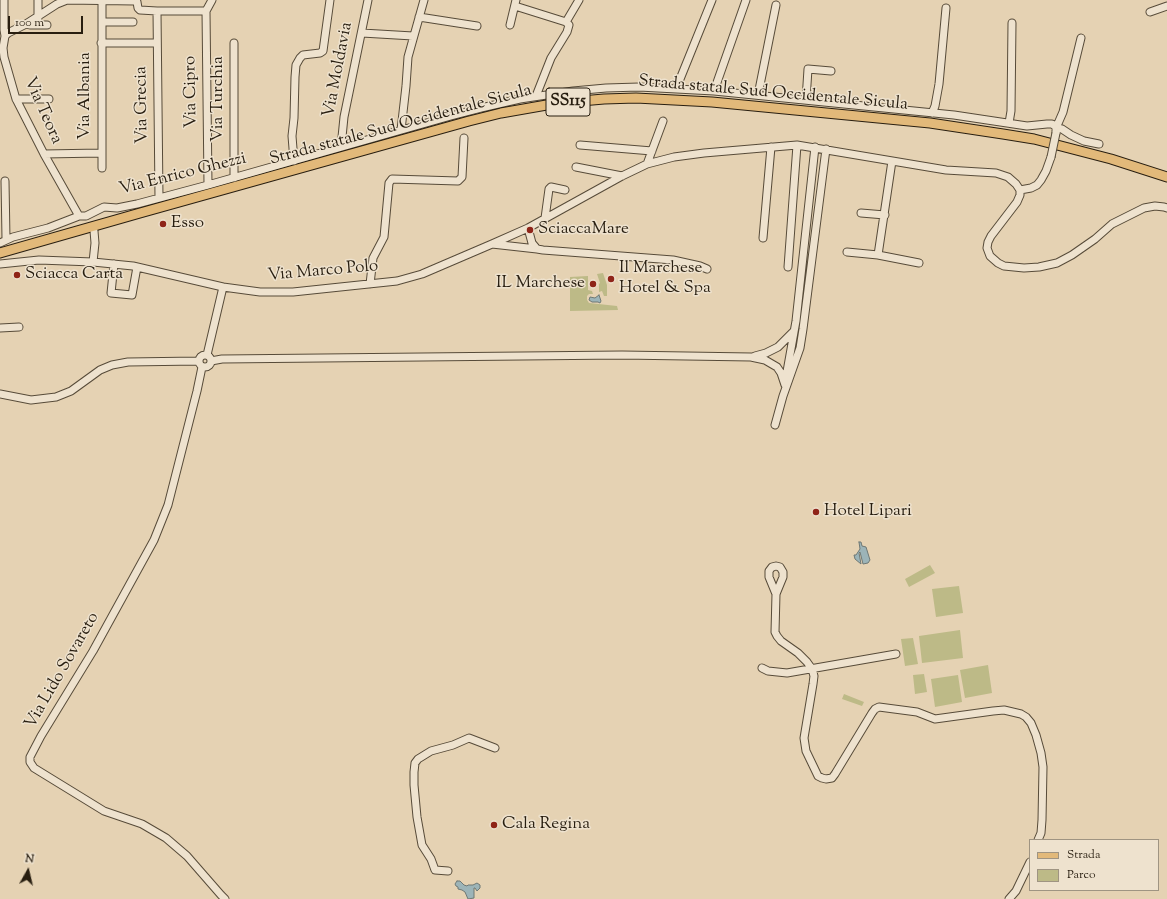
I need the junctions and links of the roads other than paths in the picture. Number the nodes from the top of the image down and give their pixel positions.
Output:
1 (4, 0) edge
2 (38, 0) edge
3 (102, 0) edge
4 (212, 0) edge
5 (330, 0) edge
6 (368, 0) edge
7 (424, 0) edge
8 (578, 0) edge
9 (712, 0) edge
10 (746, 0) edge
11 (516, 3) edge
12 (776, 5) dead end
13 (1167, 6) edge
14 (946, 8) dead end
15 (157, 11) junction
16 (206, 11) junction
17 (1150, 12) dead end
18 (418, 17) junction
19 (38, 18) junction
20 (102, 22) junction
21 (133, 22) dead end
22 (566, 22) junction
23 (1012, 23) dead end
24 (26, 24) junction
25 (510, 25) dead end
26 (47, 26) dead end
27 (477, 26) dead end
28 (362, 33) junction
29 (5, 36) junction
30 (413, 36) junction
31 (1081, 38) dead end
32 (101, 43) junction
33 (157, 43) junction
34 (234, 43) dead end
35 (2, 55) edge
36 (831, 71) dead end
37 (676, 89) junction
38 (714, 91) junction
39 (758, 95) junction
40 (536, 96) junction
41 (16, 99) junction
42 (49, 99) dead end
43 (806, 100) junction
44 (932, 113) junction
45 (663, 121) dead end
46 (1009, 124) junction
47 (401, 130) junction
48 (1056, 131) junction
49 (464, 138) dead end
50 (797, 144) junction
51 (1100, 144) dead end
52 (580, 145) dead end
53 (341, 147) junction
54 (771, 147) junction
55 (815, 147) junction
56 (826, 149) junction
57 (652, 151) junction
58 (101, 153) junction
59 (44, 154) junction
60 (294, 161) junction
61 (892, 161) junction
62 (647, 164) junction
63 (576, 167) dead end
64 (102, 168) dead end
65 (622, 176) junction
66 (1167, 177) edge
67 (234, 178) junction
68 (5, 181) dead end
69 (208, 185) junction
70 (565, 190) dead end
71 (1020, 190) junction
72 (159, 198) junction
73 (1167, 208) edge
74 (861, 213) dead end
75 (885, 215) junction
76 (86, 218) junction
77 (545, 218) junction
78 (528, 228) junction
79 (94, 231) dead end
80 (763, 238) dead end
81 (3, 241) edge
82 (492, 244) junction
83 (537, 249) junction
84 (847, 252) dead end
85 (0, 253) edge
86 (878, 255) junction
87 (93, 262) junction
88 (919, 263) dead end
89 (0, 264) edge
90 (114, 264) junction
91 (137, 267) junction
92 (788, 268) dead end
93 (707, 269) dead end
94 (370, 284) junction
95 (223, 287) junction
96 (0, 328) edge
97 (19, 328) dead end
98 (794, 330) junction
99 (778, 347) junction
100 (791, 351) junction
101 (751, 357) junction
102 (209, 358) junction
103 (796, 360) junction
104 (200, 364) junction
105 (788, 366) junction
106 (777, 367) junction
107 (785, 385) junction
108 (0, 394) edge
109 (783, 396) junction
110 (775, 426) dead end
111 (776, 594) dead end
112 (896, 654) dead end
113 (762, 668) dead end
114 (812, 669) junction
115 (495, 748) dead end
116 (1038, 839) edge
117 (1029, 864) edge
118 (448, 871) dead end
119 (225, 899) edge
120 (1009, 899) edge

1 - 29 street, Via Teora
2 - 19 street
3 - 15 street
3 - 19 street
3 - 20 street, Via Albania
4 - 16 street, Via Cipro
5 - 60 street
6 - 28 street, Via Moldavia
7 - 18 street
8 - 22 street
9 - 37 street
10 - 38 street
11 - 22 street
11 - 25 street
12 - 39 street
13 - 17 street
14 - 44 street
15 - 16 street
15 - 33 street, Via Grecia
16 - 69 street, Via Cipro
18 - 27 street
18 - 30 street
19 - 24 street
20 - 21 street
20 - 32 street, Via Albania
22 - 40 street
23 - 46 street
24 - 26 street
24 - 29 street
28 - 30 street
28 - 53 street, Via Moldavia
29 - 35 street, Via Teora
30 - 47 street
31 - 48 street
32 - 33 street
32 - 58 street, Via Albania
33 - 72 street, Via Grecia
34 - 67 street, Via Turchia
35 - 41 street, Via Teora
36 - 43 street
37 - 38 street, Via Enrico Ghezzi
37 - 40 street, Via Enrico Ghezzi
38 - 39 street, Via Enrico Ghezzi
39 - 43 street, Via Enrico Ghezzi
40 - 47 street, Via Enrico Ghezzi
41 - 42 street
41 - 59 street, Via Teora
43 - 44 street, Via Enrico Ghezzi
44 - 46 street, Via Enrico Ghezzi
45 - 57 street
46 - 48 street, Via Enrico Ghezzi
47 - 53 street, Via Enrico Ghezzi
48 - 51 street, Via Enrico Ghezzi
48 - 71 street, bridge
49 - 94 street
50 - 54 street, Via Marco Polo
50 - 55 street, Via Marco Polo
50 - 92 street
52 - 57 street
53 - 60 street, Via Enrico Ghezzi
54 - 62 street, Via Marco Polo
54 - 80 street
55 - 56 street, Via Marco Polo
55 - 98 street
56 - 61 street, Via Marco Polo
56 - 103 street
57 - 62 street
58 - 59 street
58 - 64 street, Via Albania
59 - 76 street, Via Teora
60 - 67 street, Via Enrico Ghezzi
61 - 71 street, Via Marco Polo
61 - 75 street
62 - 65 street, Via Marco Polo
63 - 65 street
65 - 77 street, Via Marco Polo
66 - 85 main road, Strada statale Sud Occidentale Sicula / SS115
67 - 69 street, Via Enrico Ghezzi
68 - 81 street
69 - 72 street, Via Enrico Ghezzi
70 - 77 street
71 - 73 street
72 - 76 street, Via Enrico Ghezzi
74 - 75 street
75 - 86 street
76 - 81 street, Via Enrico Ghezzi
77 - 78 street, Via Marco Polo
78 - 82 street, Via Marco Polo
78 - 83 street
79 - 87 street
82 - 83 street
82 - 94 street, Via Marco Polo
83 - 93 street
84 - 86 street
86 - 88 street
87 - 89 street, Via Marco Polo
87 - 90 street, Via Marco Polo
90 - 91 street, Via Marco Polo
90 - 91 street
91 - 95 street, Via Marco Polo
94 - 95 street, Via Marco Polo
95 - 102 street
96 - 97 street
98 - 99 street
98 - 100 street
99 - 100 street
99 - 101 street
100 - 103 street
100 - 105 street
101 - 102 street
101 - 106 street
102 - 104 street
102 - 104 street
103 - 105 street
103 - 109 street
104 - 108 street
104 - 119 street, Via Lido Sovareto
105 - 106 street
105 - 107 street
106 - 107 street
107 - 109 street
109 - 110 street
111 - 114 street
112 - 114 street
113 - 114 street
114 - 116 street
115 - 118 street
117 - 120 street

